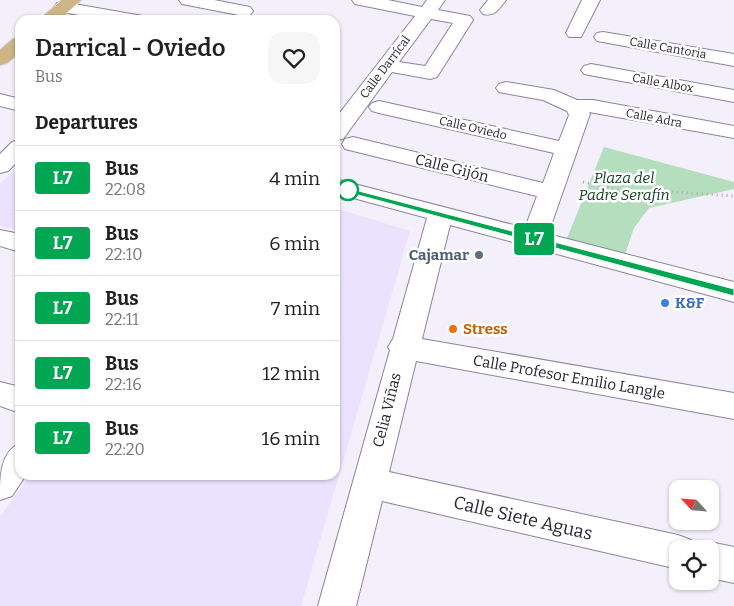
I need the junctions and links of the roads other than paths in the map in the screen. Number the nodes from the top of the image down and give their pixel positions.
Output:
1 (188, 0) edge
2 (361, 0) edge
3 (591, 0) edge
4 (67, 4) edge
5 (432, 6) edge
6 (244, 10) edge
7 (54, 15) edge
8 (115, 15) edge
9 (575, 33) dead end
10 (603, 37) dead end
11 (15, 47) edge
12 (0, 59) edge
13 (734, 60) edge
14 (387, 65) junction
15 (591, 70) dead end
16 (506, 88) dead end
17 (734, 96) edge
18 (340, 99) edge
19 (369, 105) junction
20 (575, 106) junction
21 (734, 132) edge
22 (344, 139) edge
23 (567, 149) junction
24 (15, 152) edge
25 (0, 166) edge
26 (340, 187) edge
27 (550, 192) junction
28 (440, 214) junction
29 (0, 238) edge
30 (533, 239) junction
31 (15, 242) edge
32 (734, 292) edge
33 (403, 347) junction
34 (0, 394) edge
35 (15, 398) edge
36 (734, 406) edge
37 (15, 464) edge
38 (369, 483) junction
39 (0, 485) edge
40 (669, 550) edge
41 (719, 562) edge
42 (734, 565) edge
43 (337, 606) edge

1 - 6 street
2 - 5 street
3 - 9 street
4 - 7 main road
4 - 8 street
5 - 14 street, Calle Darrícal
5 - 14 street
10 - 13 street, Calle Cantoria
11 - 12 main road
14 - 19 street, Calle Darrícal
15 - 17 street, Calle Albox
16 - 20 street, Calle Adra
18 - 19 street, Calle Oviedo
19 - 22 street, Calle Darrícal
19 - 23 street, Calle Oviedo
20 - 21 street, Calle Adra
20 - 23 street
22 - 27 street, Calle Gijón
23 - 27 street
24 - 25 street
26 - 28 street
27 - 30 street
28 - 30 street
28 - 33 street, Celia Viñas
29 - 31 street
30 - 32 street
33 - 36 street, Calle Profesor Emilio Langle
33 - 38 street, Celia Viñas
34 - 35 street
37 - 39 street
38 - 40 street, Calle Siete Aguas
38 - 43 street, Celia Viñas
41 - 42 street

